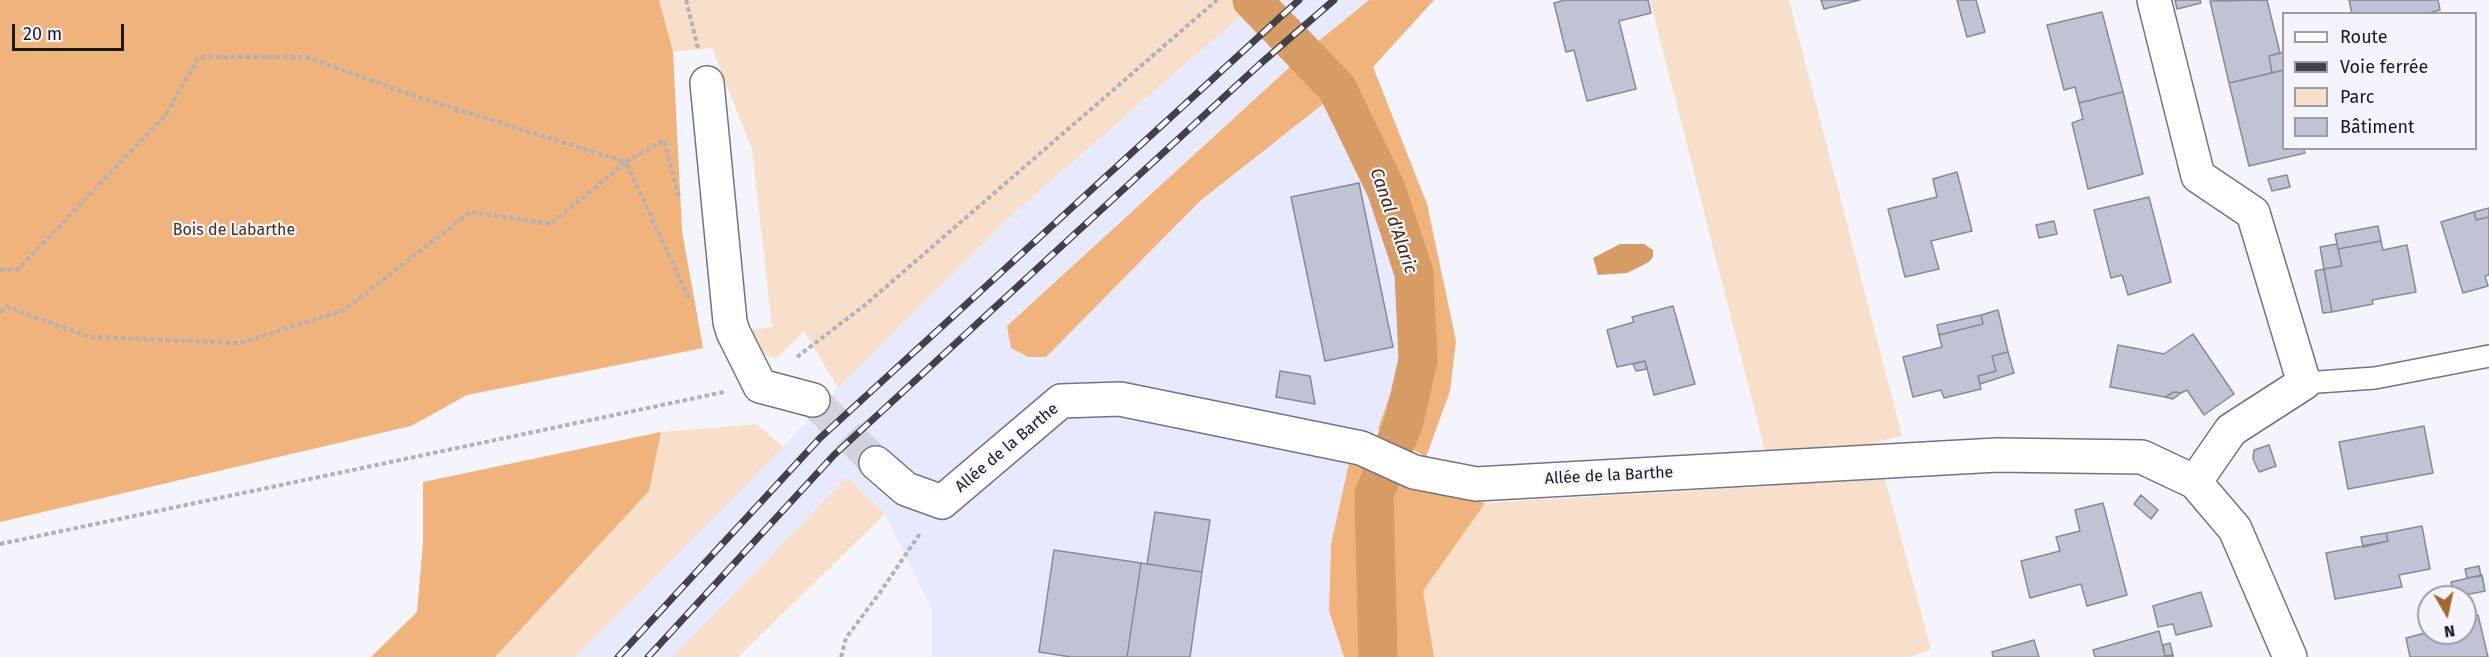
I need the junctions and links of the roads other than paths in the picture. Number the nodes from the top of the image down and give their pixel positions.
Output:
1 (2154, 0) edge
2 (707, 83) road end
3 (2489, 356) edge
4 (2304, 383) junction
5 (813, 400) tunnel mouth
6 (876, 463) tunnel mouth
7 (2195, 482) junction
8 (2290, 657) edge

1 - 4 street
2 - 5 street
3 - 4 lane
4 - 7 street
6 - 7 street, Allée de la Barthe
7 - 8 street, Allée de la Barthe

